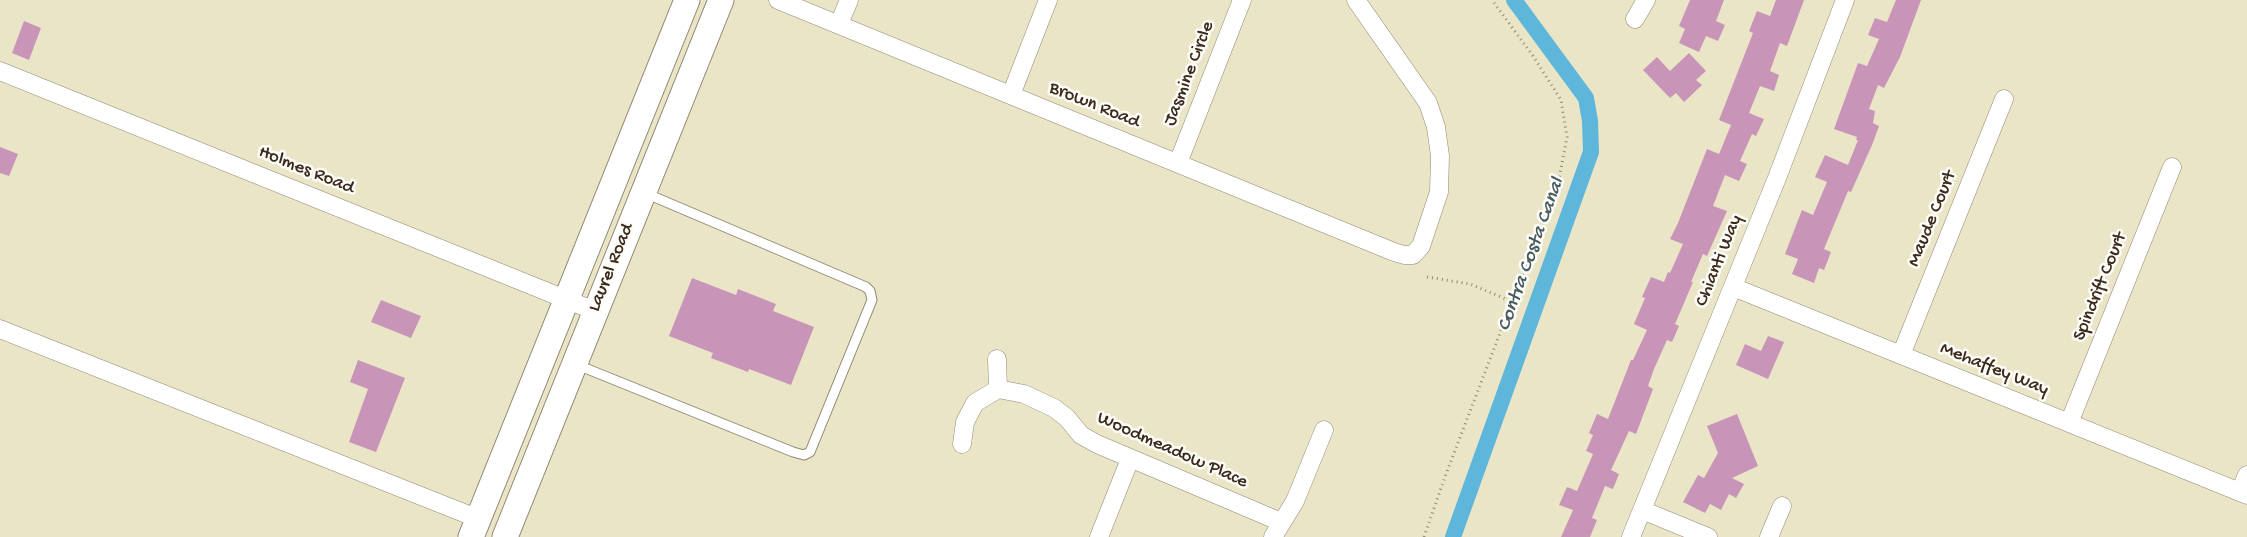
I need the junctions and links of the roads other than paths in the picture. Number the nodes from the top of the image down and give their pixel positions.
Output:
1 (687, 0) edge
2 (721, 0) edge
3 (778, 0) edge
4 (849, 0) edge
5 (1048, 0) edge
6 (1242, 0) edge
7 (1356, 0) edge
8 (1646, 0) edge
9 (1845, 0) edge
10 (1635, 19) dead end
11 (839, 24) junction
12 (0, 71) edge
13 (1010, 95) junction
14 (2004, 99) dead end
15 (1178, 163) junction
16 (2172, 167) dead end
17 (643, 192) junction
18 (1733, 287) junction
19 (566, 299) junction
20 (595, 311) junction
21 (0, 329) edge
22 (1901, 355) junction
23 (998, 359) dead end
24 (574, 364) junction
25 (998, 389) junction
26 (2069, 423) junction
27 (1324, 430) dead end
28 (962, 444) dead end
29 (1130, 459) junction
30 (2247, 474) edge
31 (2244, 493) edge
32 (1782, 506) dead end
33 (1642, 510) junction
34 (475, 528) edge
35 (1277, 529) edge
36 (505, 537) edge
37 (1099, 537) edge
38 (1631, 537) edge
39 (1708, 537) edge
40 (1769, 537) edge

1 - 19 main road, Laurel Road
2 - 17 main road, Laurel Road
3 - 11 street, Brown Road
4 - 11 street
5 - 13 street
6 - 15 street, Jasmine Circle
7 - 15 street, Brown Road
8 - 10 street
9 - 18 street, Chianti Way
11 - 13 street, Brown Road
12 - 19 street, Holmes Road
13 - 15 street, Brown Road
14 - 22 street, Maude Court
16 - 26 street, Spindrift Court
17 - 20 main road, Laurel Road
17 - 24 lane
18 - 22 street, Mehaffey Way
18 - 33 street, Chianti Way
19 - 20 street, Holmes Road
19 - 34 main road, Laurel Road
20 - 24 main road, Laurel Road
21 - 34 street
22 - 26 street, Mehaffey Way
23 - 25 street
24 - 36 main road, Laurel Road
25 - 28 street
25 - 29 street, Woodmeadow Place
26 - 31 street, Mehaffey Way
27 - 35 street
29 - 35 street, Woodmeadow Place
29 - 37 street
30 - 31 street, Mehaffey Way
32 - 40 street
33 - 38 street, Chianti Way
33 - 39 street

